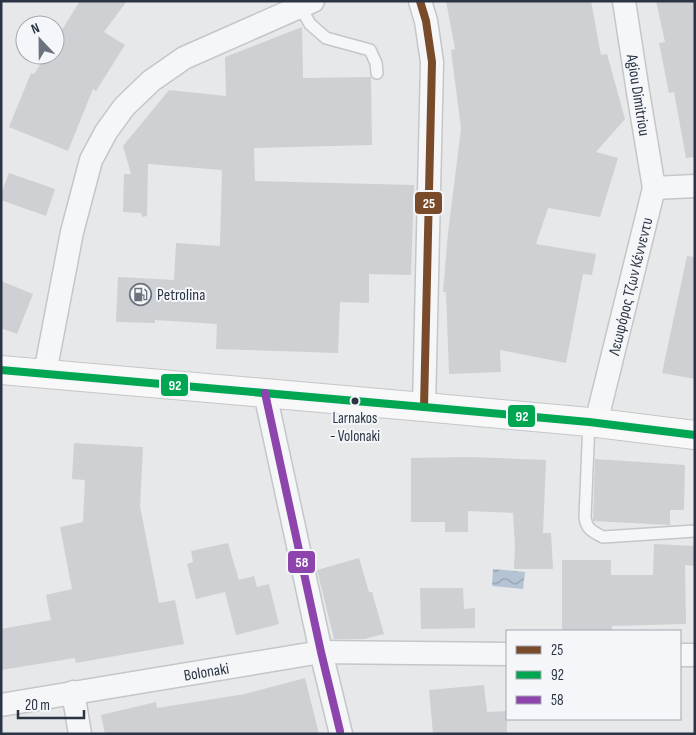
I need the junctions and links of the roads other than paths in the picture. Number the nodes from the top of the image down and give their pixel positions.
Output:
1 (420, 1) edge
2 (624, 1) edge
3 (307, 3) edge
4 (377, 73) dead end
5 (695, 186) edge
6 (654, 188) junction
7 (1, 370) edge
8 (45, 373) junction
9 (264, 393) junction
10 (424, 407) junction
11 (593, 423) junction
12 (695, 435) edge
13 (695, 531) edge
14 (321, 652) junction
15 (506, 654) edge
16 (681, 655) edge
17 (695, 655) edge
18 (73, 692) junction
19 (1, 705) edge
20 (80, 734) edge
21 (340, 734) edge

1 - 10 street
2 - 6 street, Agiou Dimitriou
3 - 4 lane
3 - 8 street
5 - 6 street
6 - 11 street, Λεωφόρος Τζων Κέννεντυ
7 - 8 main road
8 - 9 main road
9 - 10 main road
9 - 14 street
10 - 11 main road
11 - 12 main road
11 - 13 lane
14 - 15 street, Bolonaki
14 - 18 street, Bolonaki
14 - 21 street
16 - 17 street
18 - 19 street, Bolonaki
18 - 20 street

